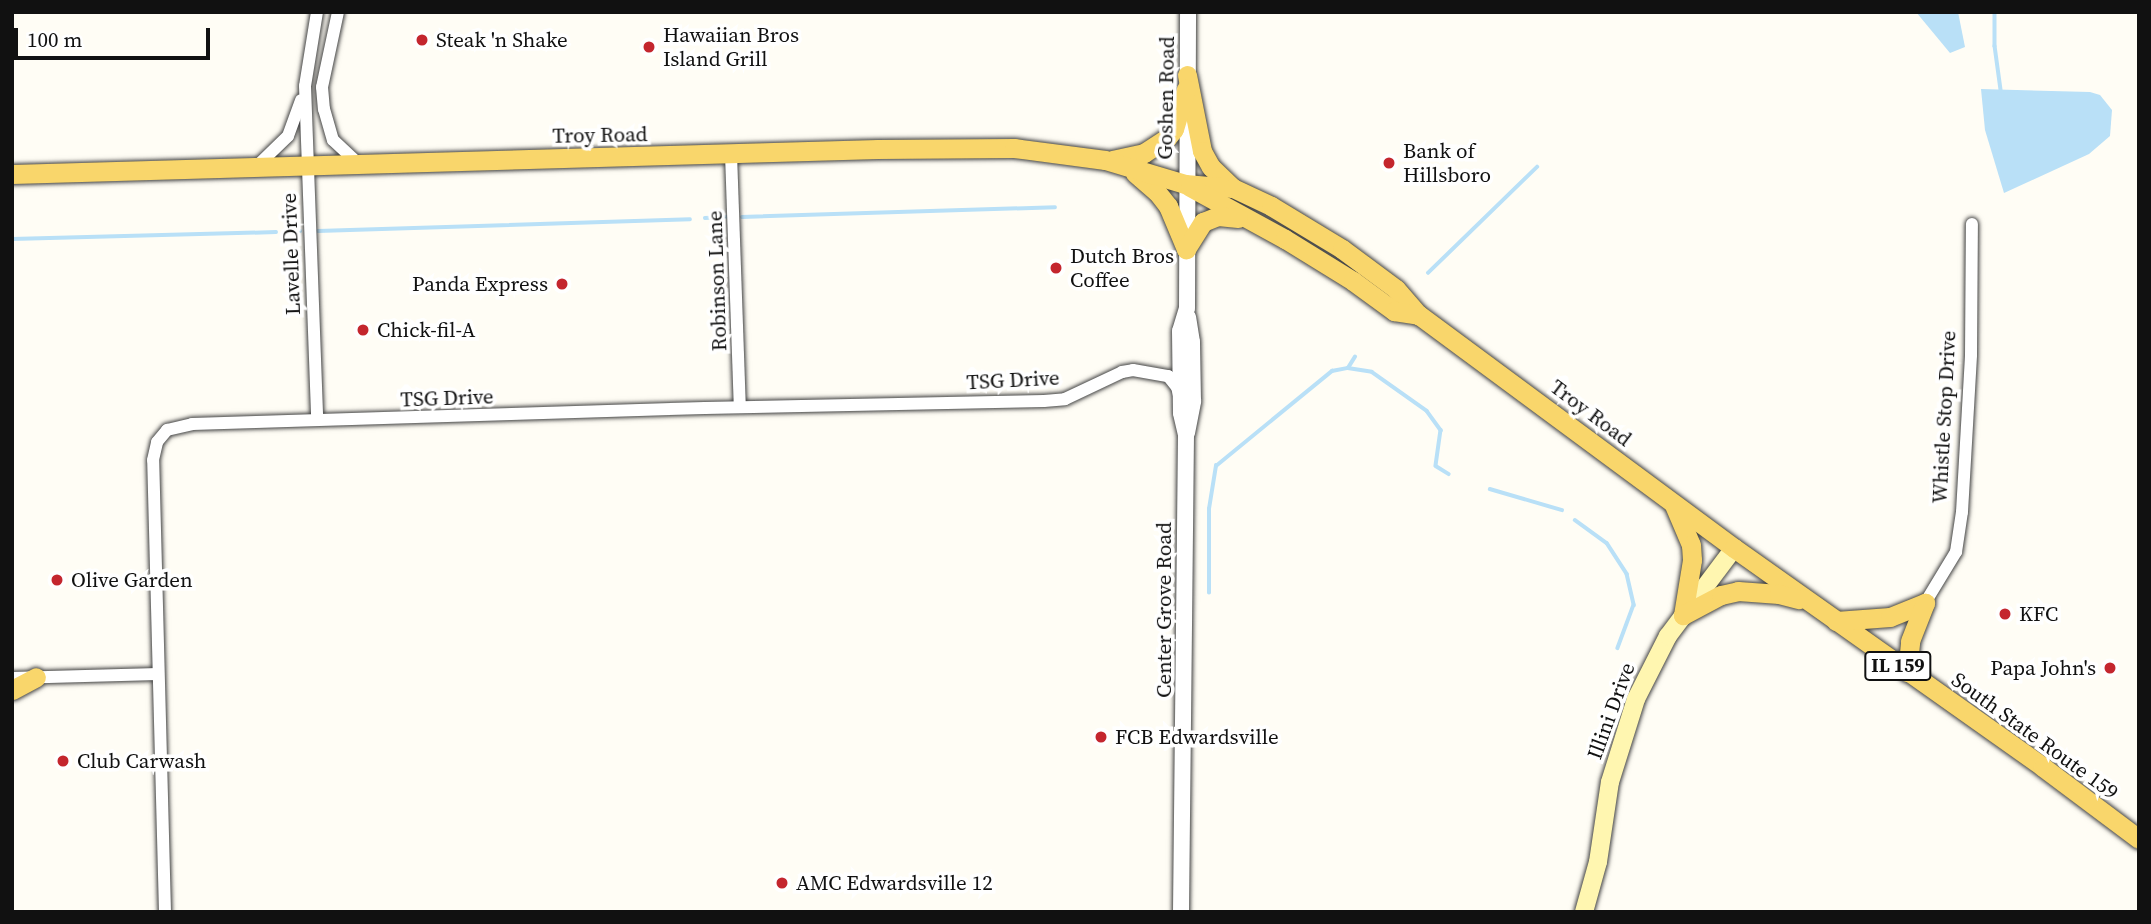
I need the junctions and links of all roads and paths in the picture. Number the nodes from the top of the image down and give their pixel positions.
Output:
1 (317, 12) edge
2 (338, 12) edge
3 (1188, 12) edge
4 (1187, 80) junction
5 (305, 86) junction
6 (731, 154) junction
7 (1105, 160) junction
8 (359, 164) junction
9 (306, 165) junction
10 (257, 166) junction
11 (1126, 166) junction
12 (14, 173) edge
13 (1185, 184) junction
14 (1233, 188) junction
15 (1248, 219) junction
16 (1972, 223) dead end
17 (1186, 249) junction
18 (1186, 308) junction
19 (1419, 315) junction
20 (740, 407) junction
21 (1181, 413) junction
22 (317, 421) junction
23 (1186, 435) junction
24 (1672, 502) junction
25 (1734, 548) junction
26 (1810, 602) junction
27 (1925, 603) junction
28 (1683, 615) junction
29 (1836, 621) junction
30 (1907, 672) junction
31 (158, 674) junction
32 (36, 677) junction
33 (12, 678) edge
34 (12, 690) edge
35 (2139, 839) edge
36 (164, 912) edge
37 (1181, 912) edge
38 (1584, 912) edge

1 - 5 street, Lavelle Drive
2 - 8 street
3 - 4 street, Goshen Road
4 - 7 main road
4 - 13 street, Goshen Road
4 - 14 main road
5 - 9 street, Lavelle Drive
5 - 10 street, Lavelle Drive
6 - 7 main road, Troy Road
6 - 8 main road, Troy Road
6 - 20 street, Robinson Lane
7 - 11 main road, Troy Road
8 - 9 main road, Troy Road
9 - 10 main road, Troy Road
9 - 22 street, Lavelle Drive
10 - 12 main road, Troy Road
11 - 13 main road, Troy Road
11 - 17 main road
13 - 14 main road, Troy Road
13 - 15 main road, Troy Road
13 - 17 street, Center Grove Road
14 - 19 main road, Troy Road
15 - 17 main road
15 - 19 main road, Troy Road
16 - 27 street, Whistle Stop Drive
17 - 18 street, Center Grove Road
18 - 21 street, Center Grove Road
18 - 23 street, Center Grove Road
19 - 24 main road, Troy Road
20 - 21 street, TSG Drive
20 - 22 street, TSG Drive
21 - 23 street, Center Grove Road
22 - 31 street, TSG Drive
23 - 37 street, Center Grove Road
24 - 25 main road, Troy Road
24 - 28 main road
25 - 26 main road, South State Route 159 / IL 159
25 - 28 main road, Illini Drive
26 - 28 main road
26 - 29 main road, South State Route 159 / IL 159
27 - 29 main road
27 - 30 main road, Whistle Stop Drive
28 - 38 main road, Illini Drive
29 - 30 main road, South State Route 159 / IL 159
30 - 35 main road, South State Route 159 / IL 159
31 - 32 street
31 - 36 street, TSG Drive
32 - 33 street
32 - 34 main road

